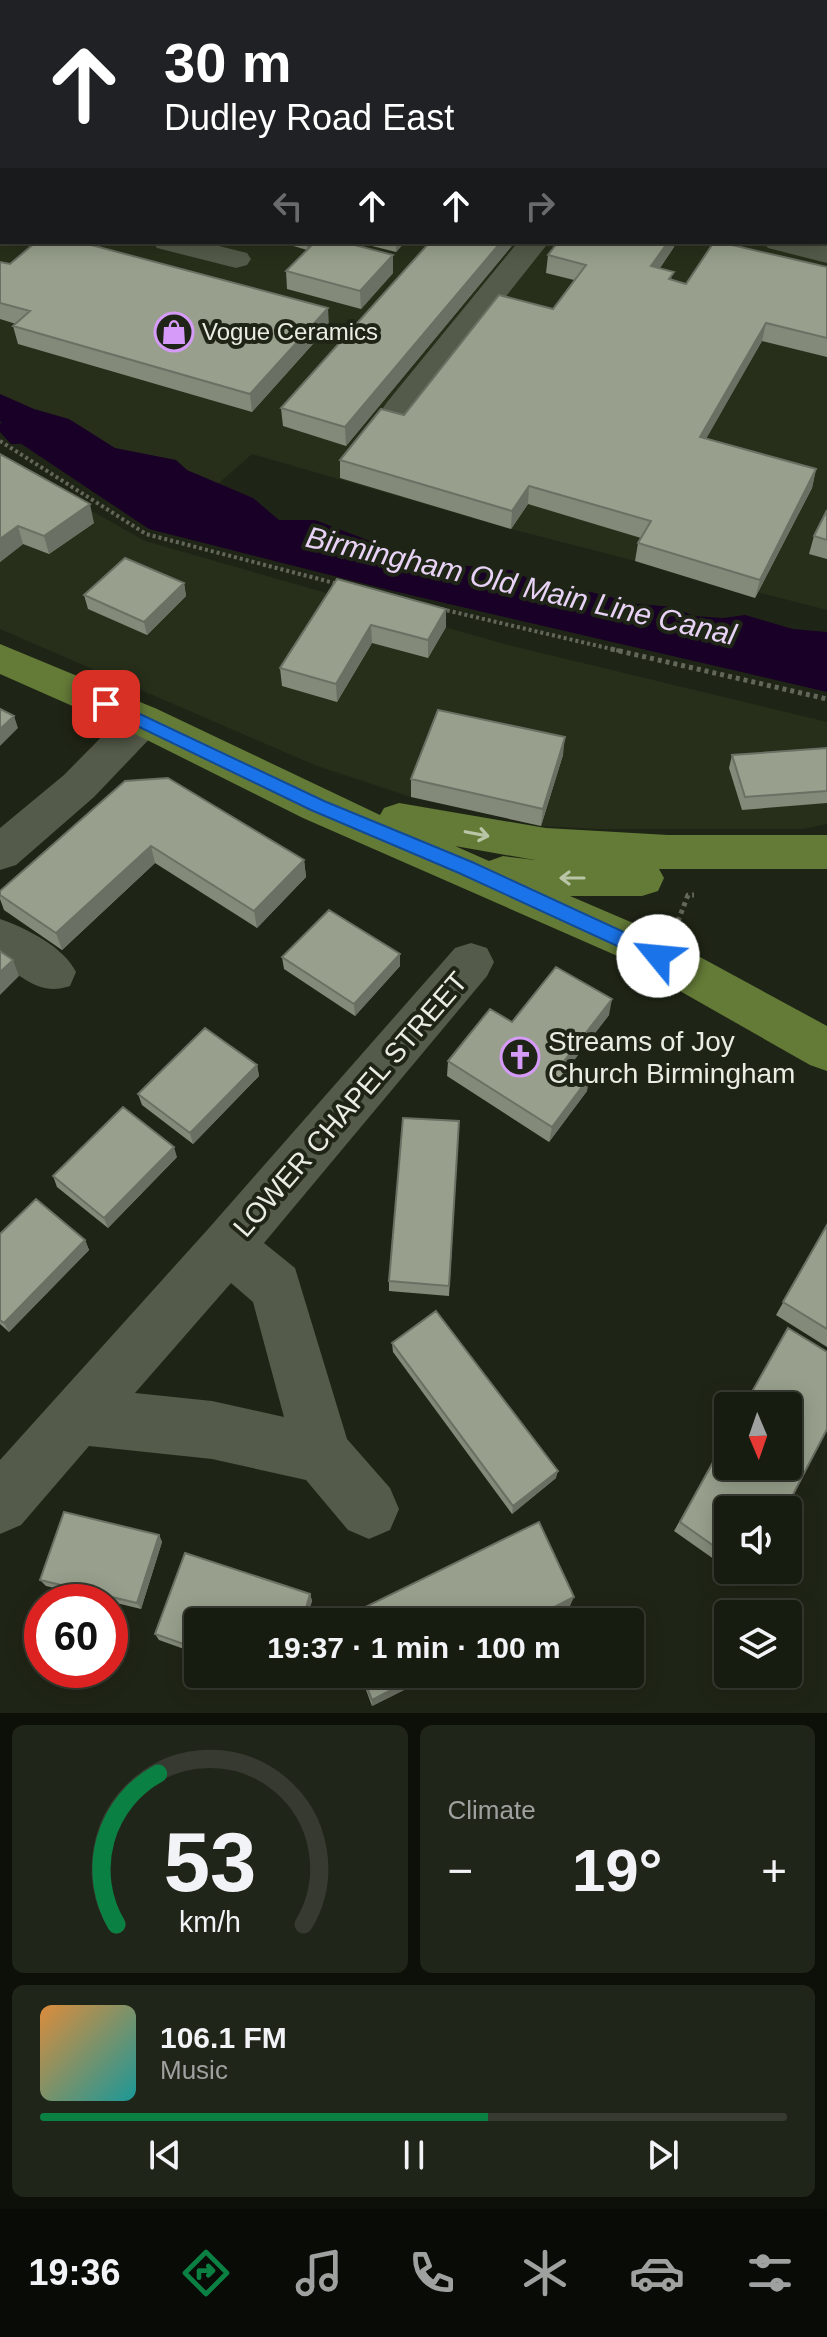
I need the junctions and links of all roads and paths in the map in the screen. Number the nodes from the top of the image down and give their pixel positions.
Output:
1 (175, 244) edge
2 (532, 244) edge
3 (786, 244) edge
4 (827, 254) edge
5 (236, 259) dead end
6 (400, 408) dead end
7 (0, 441) edge
8 (351, 587) edge
9 (441, 609) edge
10 (0, 658) edge
11 (827, 699) edge
12 (128, 713) junction
13 (318, 806) junction
14 (0, 819) edge
15 (827, 852) edge
16 (0, 853) edge
17 (465, 867) junction
18 (650, 878) junction
19 (0, 938) edge
20 (638, 945) junction
21 (471, 962) dead end
22 (53, 972) dead end
23 (827, 1050) edge
24 (228, 1246) junction
25 (79, 1416) junction
26 (323, 1455) junction
27 (0, 1504) edge
28 (369, 1509) dead end

1 - 5 street
2 - 6 street
3 - 4 street
7 - 8 path
9 - 11 path
10 - 12 main road
12 - 13 main road
12 - 14 street
12 - 16 street
13 -> 15 main road
13 - 17 main road
15 - 18 main road
18 -> 17 main road
17 - 20 main road
18 - 20 main road
19 - 22 street
20 - 23 main road
21 - 24 street, LOWER CHAPEL STREET
24 - 25 street, LOWER CHAPEL STREET
24 - 26 street, LOWER CHAPEL STREET
25 - 26 street
25 - 27 street, LOWER CHAPEL STREET
26 - 28 street

